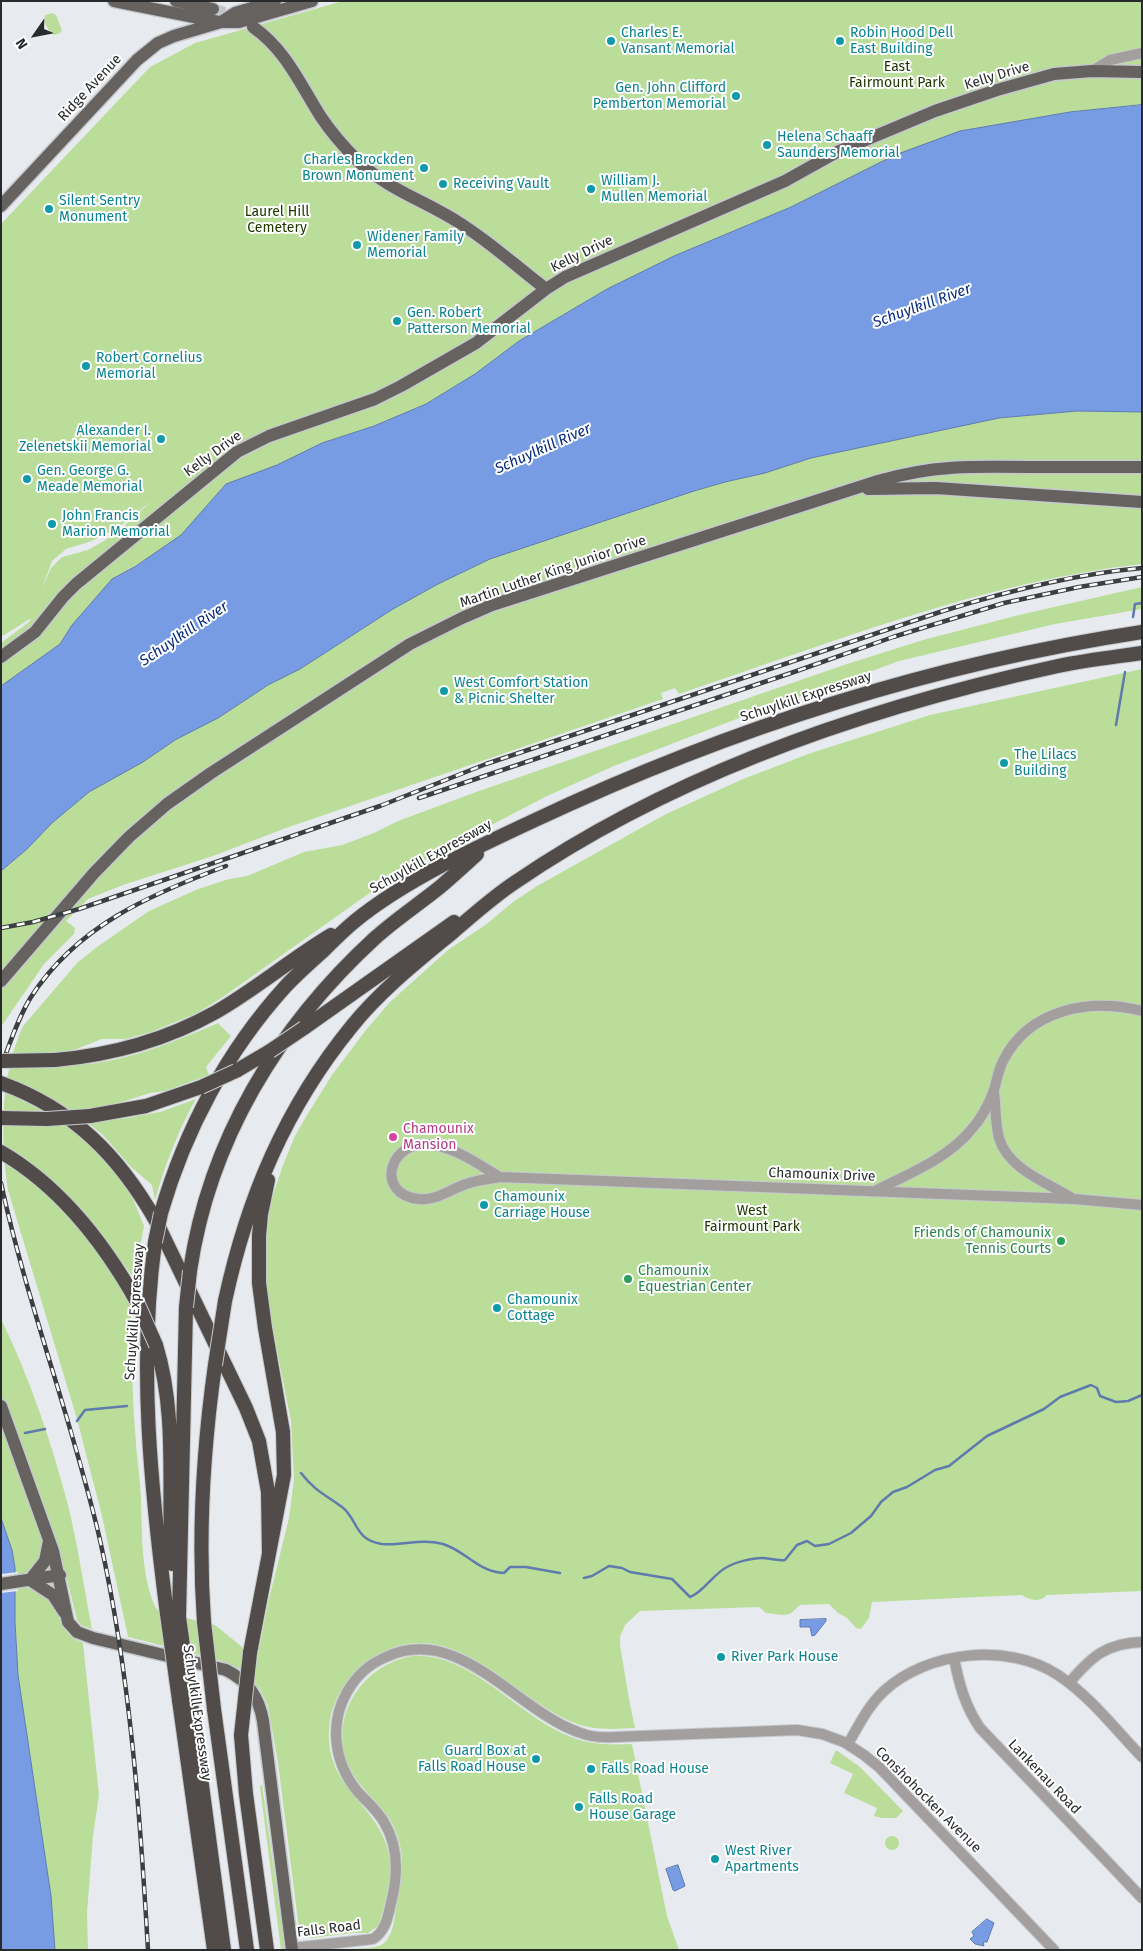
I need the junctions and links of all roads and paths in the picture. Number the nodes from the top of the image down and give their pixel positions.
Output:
1 (114, 1) edge
2 (176, 1) edge
3 (242, 1) edge
4 (275, 1) edge
5 (312, 1) edge
6 (213, 5) tunnel mouth
7 (262, 5) junction
8 (167, 12) junction
9 (221, 22) junction
10 (256, 26) dead end
11 (174, 36) junction
12 (1142, 53) edge
13 (1092, 71) junction
14 (1142, 72) edge
15 (1, 206) edge
16 (546, 289) junction
17 (1142, 468) edge
18 (923, 470) junction
19 (936, 488) junction
20 (850, 490) junction
21 (1142, 502) edge
22 (1142, 632) edge
23 (1142, 653) edge
24 (1, 657) edge
25 (495, 839) junction
26 (511, 885) junction
27 (355, 921) junction
28 (1, 980) edge
29 (1142, 1011) edge
30 (1, 1061) edge
31 (1, 1082) edge
32 (994, 1091) junction
33 (1, 1118) edge
34 (288, 1122) junction
35 (1, 1152) edge
36 (500, 1176) junction
37 (874, 1191) junction
38 (1074, 1199) junction
39 (1142, 1205) edge
40 (1, 1406) edge
41 (49, 1539) junction
42 (269, 1554) junction
43 (60, 1575) junction
44 (28, 1580) junction
45 (1, 1584) edge
46 (173, 1615) junction
47 (67, 1616) junction
48 (1142, 1642) edge
49 (954, 1658) junction
50 (1069, 1683) junction
51 (241, 1734) junction
52 (632, 1736) joint
53 (848, 1744) junction
54 (1142, 1757) edge
55 (230, 1823) junction
56 (1142, 1898) edge
57 (216, 1948) edge
58 (292, 1949) edge
59 (247, 1950) edge
60 (267, 1950) edge
61 (1054, 1950) edge

1 - 8 main road
2 - 6 main road
3 - 7 main road
4 - 7 main road, Ridge Avenue
5 - 9 main road, Ridge Avenue
7 - 9 main road, Ridge Avenue
8 - 9 main road
8 - 11 main road
9 - 11 main road, Ridge Avenue
10 - 16 main road
11 - 15 main road, Ridge Avenue
12 - 13 street
13 - 14 main road, Kelly Drive
13 - 16 main road, Kelly Drive
16 - 24 main road, Kelly Drive
17 - 18 main road, Martin Luther King Junior Drive
18 - 19 main road
18 - 20 main road, Martin Luther King Junior Drive
19 - 20 main road
19 - 21 main road
20 - 28 main road, Martin Luther King Junior Drive
22 - 25 highway, Schuylkill Expressway
23 - 26 highway, Schuylkill Expressway
25 - 27 highway, Schuylkill Expressway
25 - 46 highway, bridge
26 - 33 highway, bridge
26 - 34 highway, Schuylkill Expressway
27 - 30 highway, bridge
27 - 46 highway, Schuylkill Expressway, bridge
29 - 32 street
31 - 42 highway
32 - 37 street
32 - 38 street
34 - 42 highway
34 - 55 highway, Schuylkill Expressway, bridge
35 - 46 highway, bridge
36 - 36 street, Chamounix Drive
36 - 37 street, Chamounix Drive
37 - 38 street, Chamounix Drive
38 - 39 street, Chamounix Drive
40 - 41 main road
41 - 43 main road
41 - 44 main road
42 - 51 highway, bridge
43 - 44 main road
43 - 47 main road, Falls Road
44 - 45 main road
44 - 47 main road
46 - 57 highway, bridge
47 - 58 main road, Falls Road
48 - 50 street
49 - 50 street
49 - 53 street
49 - 56 street, Lankenau Road
50 - 54 street
51 - 55 highway
51 - 60 highway
52 - 53 street, Conshohocken Avenue
52 - 58 street, Falls Road
53 - 61 street, Conshohocken Avenue
55 - 59 highway, Schuylkill Expressway

